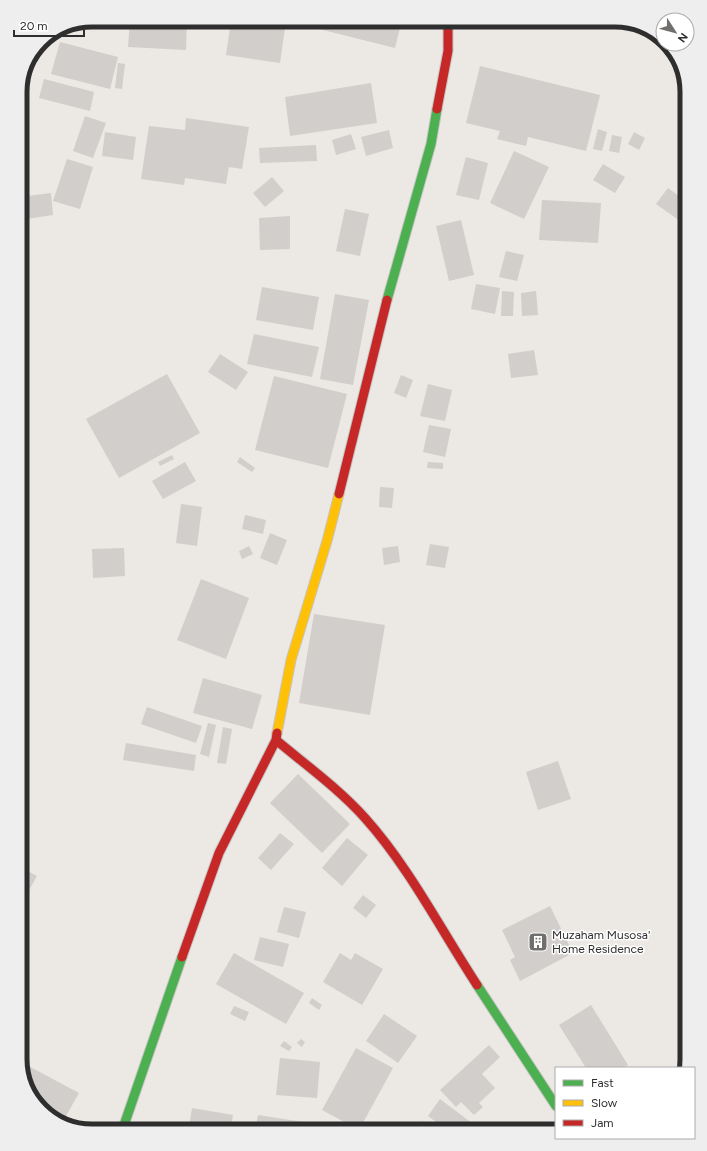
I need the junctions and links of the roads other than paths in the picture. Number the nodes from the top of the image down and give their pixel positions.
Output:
1 (448, 27) edge
2 (276, 740) junction
3 (555, 1105) edge
4 (124, 1124) edge

1 - 2 street
2 - 3 street
2 - 4 street

